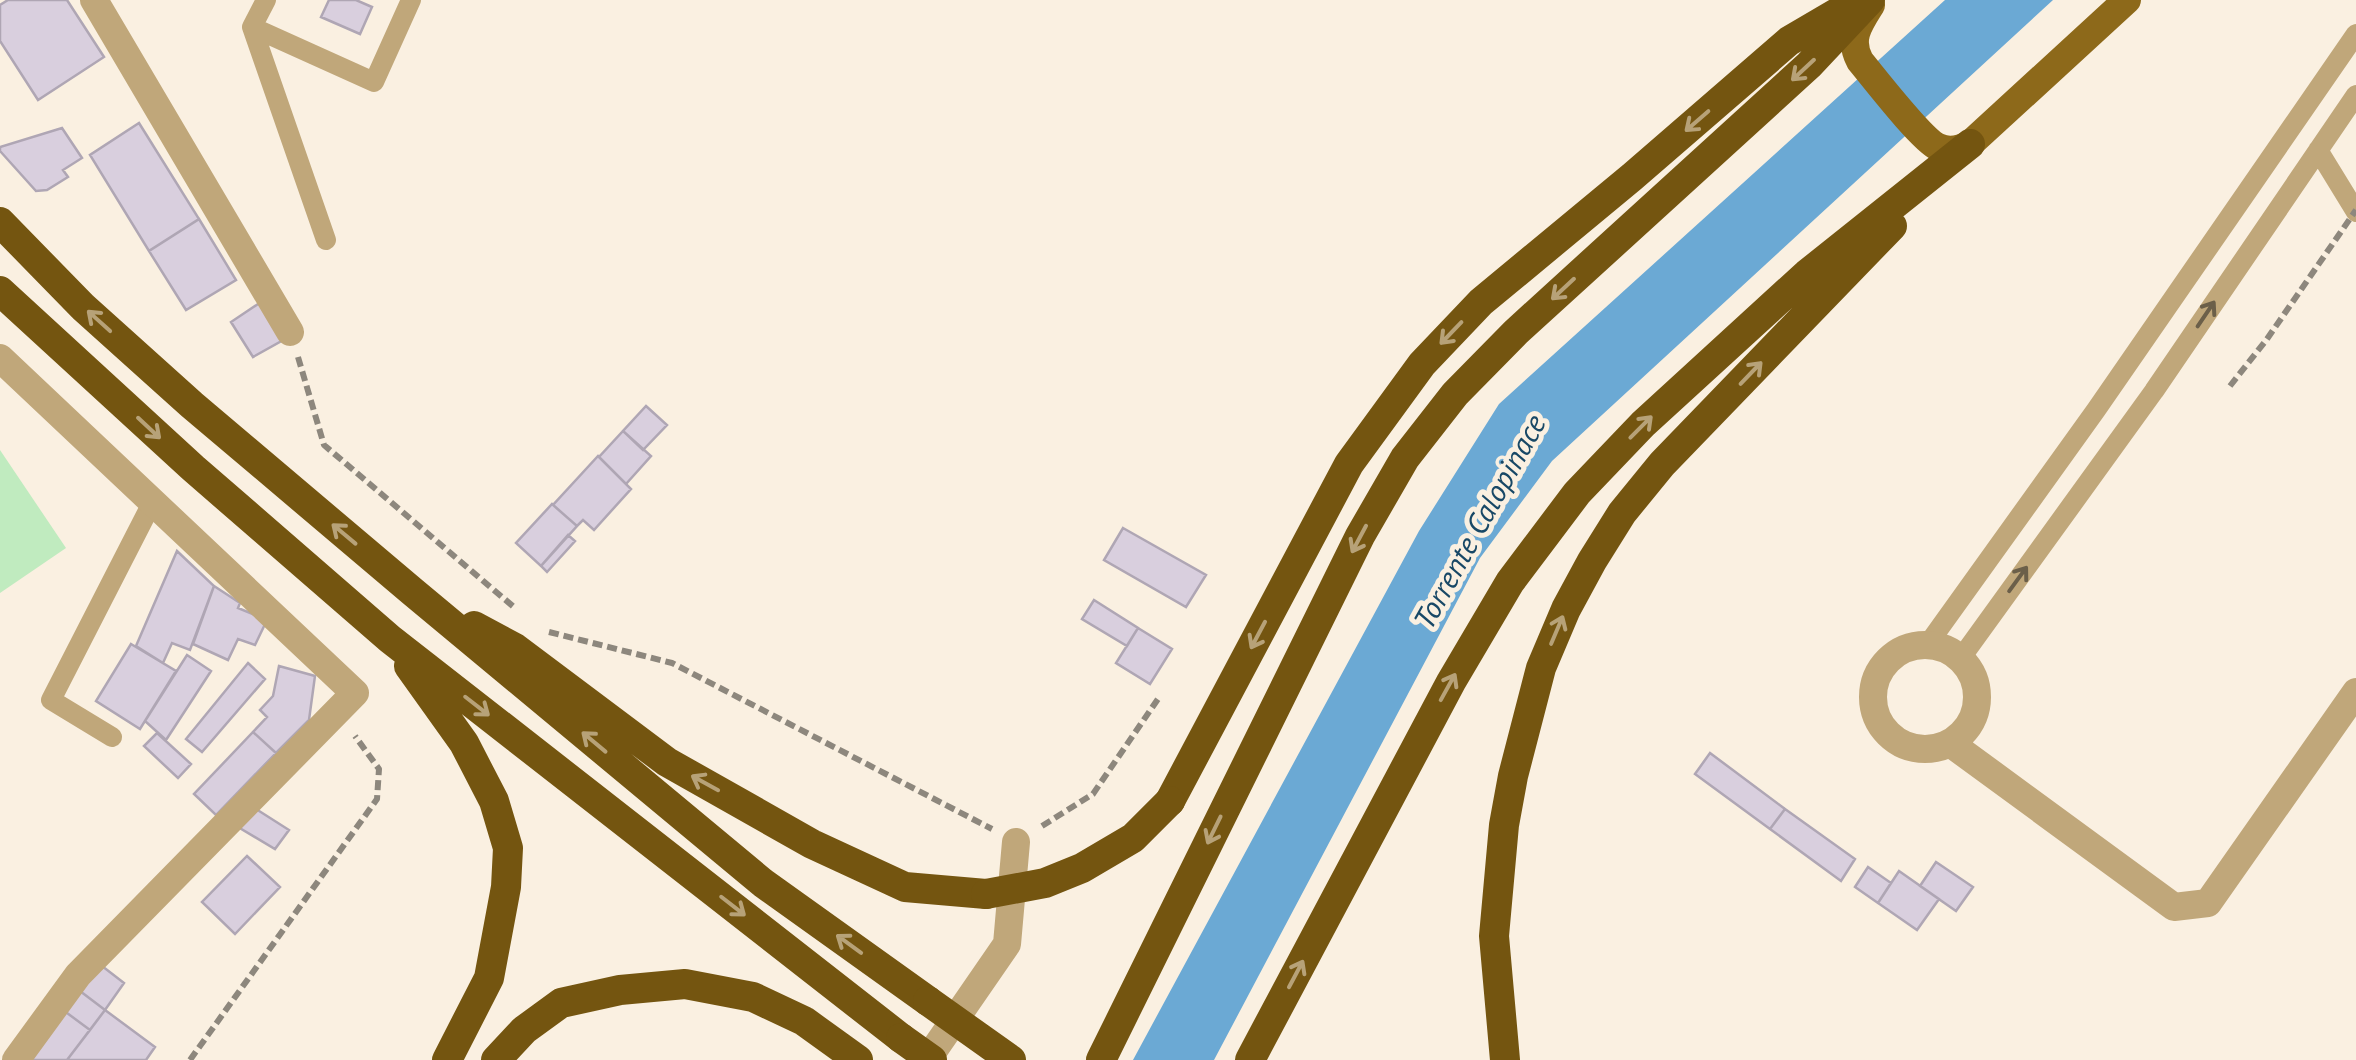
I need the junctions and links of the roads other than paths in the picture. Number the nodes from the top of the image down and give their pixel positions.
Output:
1 (94, 0) edge
2 (266, 0) edge
3 (411, 0) edge
4 (1859, 0) edge
5 (1873, 0) edge
6 (2128, 0) edge
7 (252, 27) junction
8 (2356, 34) edge
9 (2356, 94) edge
10 (1970, 144) junction
11 (2318, 150) junction
12 (2356, 211) edge
13 (0, 222) edge
14 (326, 240) dead end
15 (0, 291) edge
16 (290, 332) road end
17 (0, 358) edge
18 (152, 503) junction
19 (412, 592) junction
20 (390, 639) junction
21 (1928, 644) junction
22 (1961, 658) junction
23 (2356, 692) edge
24 (112, 737) dead end
25 (1950, 743) junction
26 (1016, 842) road end
27 (16, 1060) edge
28 (448, 1060) edge
29 (496, 1060) edge
30 (858, 1060) edge
31 (930, 1060) edge
32 (1010, 1060) edge
33 (1102, 1060) edge
34 (1250, 1060) edge
35 (1504, 1060) edge

1 - 16 street
2 - 7 lane
3 - 7 lane
4 -> 19 highway, bridge
5 - 10 main road
5 -> 33 highway
6 - 10 main road
7 - 14 lane
8 - 21 lane
9 - 11 lane
34 -> 10 highway
35 -> 10 highway
11 - 12 lane
22 -> 11 lane
19 -> 13 highway
15 -> 20 highway
17 - 18 street
18 - 24 lane
18 - 27 street
32 -> 19 highway, bridge
20 - 28 highway
20 -> 31 highway, bridge
21 - 22 street
21 - 25 street
22 - 25 street
23 - 25 street
26 - 31 street
29 - 30 highway

